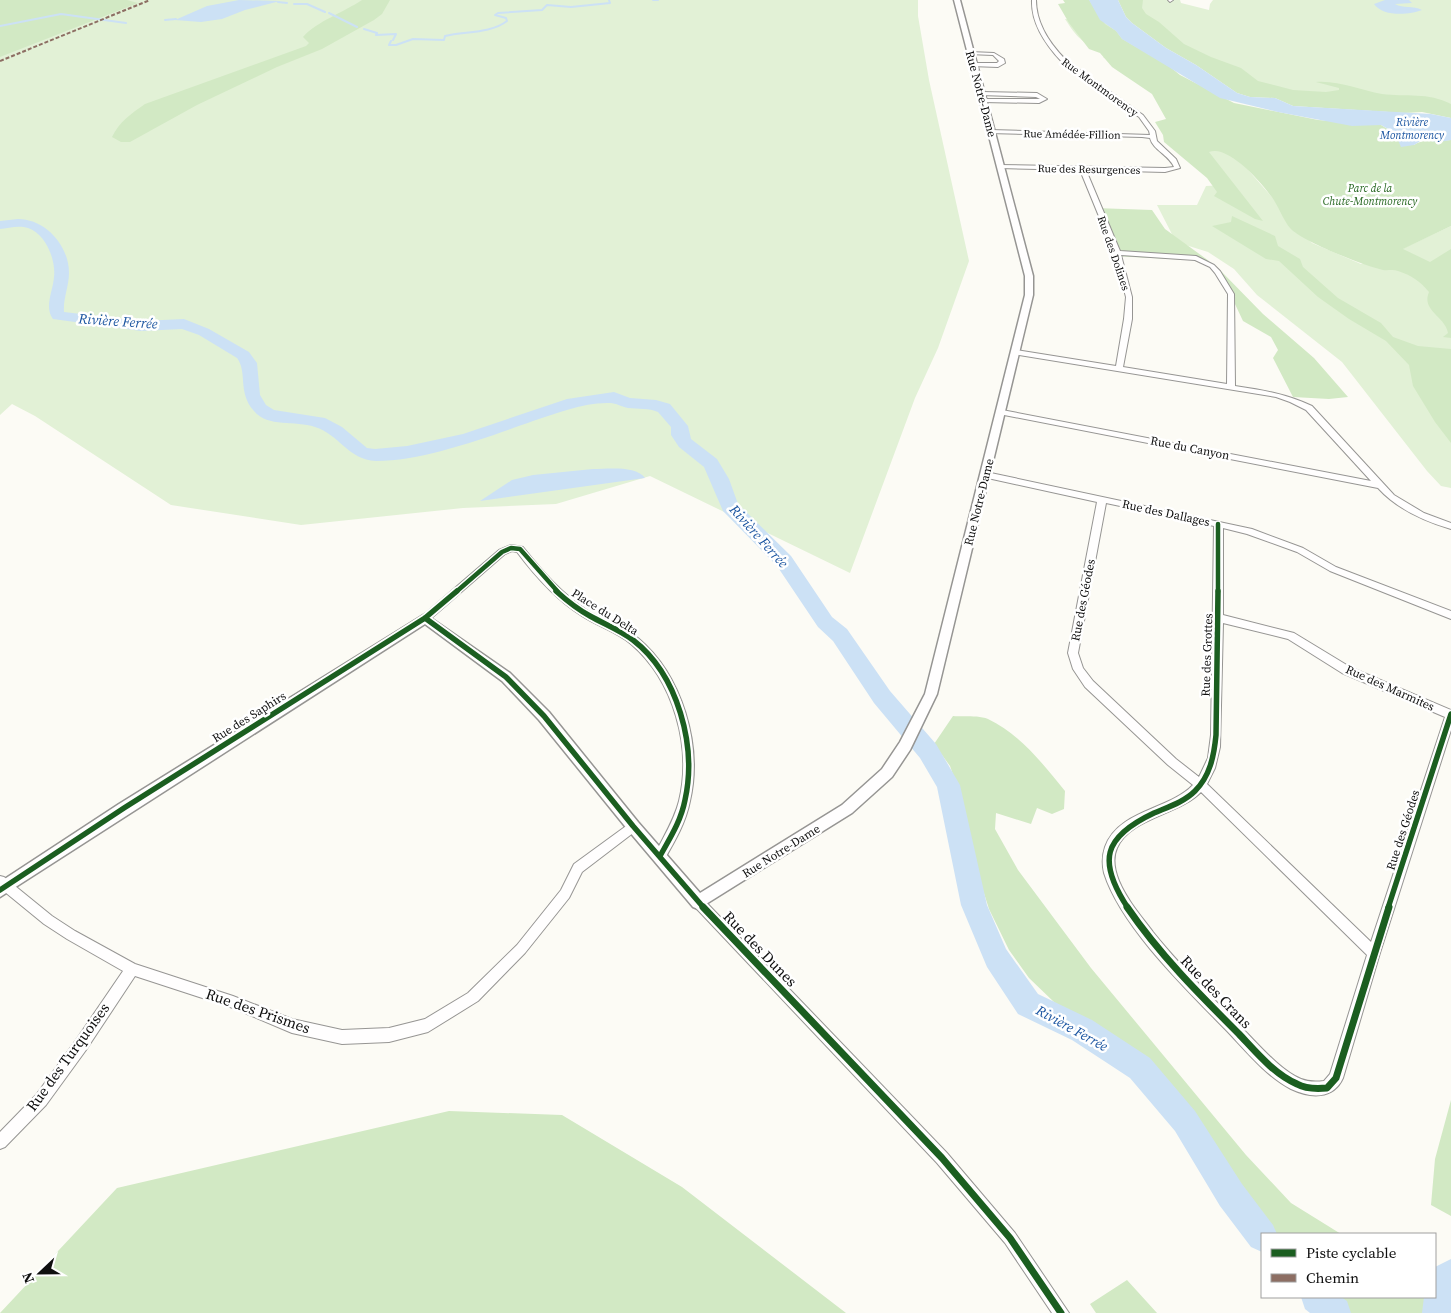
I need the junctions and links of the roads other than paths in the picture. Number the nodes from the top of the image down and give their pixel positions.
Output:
1 (957, 0) edge
2 (1034, 0) edge
3 (970, 53) junction
4 (973, 65) junction
5 (982, 97) junction
6 (990, 132) junction
7 (1153, 137) junction
8 (1000, 166) junction
9 (1177, 168) joint
10 (1083, 169) junction
11 (1117, 253) junction
12 (1016, 352) junction
13 (1119, 369) junction
14 (1231, 387) junction
15 (1002, 412) junction
16 (986, 475) junction
17 (1378, 485) junction
18 (1102, 500) junction
19 (1218, 524) junction
20 (1451, 526) edge
21 (502, 552) joint
22 (1451, 615) edge
23 (425, 618) junction
24 (1219, 618) junction
25 (1451, 714) edge
26 (1201, 784) junction
27 (632, 826) junction
28 (660, 856) junction
29 (2, 885) edge
30 (698, 902) junction
31 (1374, 953) junction
32 (132, 968) junction
33 (0, 1142) edge
34 (1061, 1313) edge

1 - 3 street, Rue Notre-Dame
2 - 7 street, Rue Montmorency
3 - 4 street, Rue Notre-Dame
3 - 4 street
4 - 5 street, Rue Notre-Dame
5 - 5 street
5 - 6 street, Rue Notre-Dame
6 - 7 street, Rue Amédée-Fillion
6 - 8 street, Rue Notre-Dame
7 - 9 street, Rue Montmorency
8 - 10 street, Rue des Resurgences
8 - 12 street, Rue Notre-Dame
9 - 10 street, Rue des Resurgences
10 - 11 street, Rue des Dolines
11 - 13 street, Rue des Dolines
11 - 14 street
12 - 13 street
12 - 15 street, Rue Notre-Dame
13 - 14 street
14 - 17 street
15 - 16 street, Rue Notre-Dame
15 - 17 street, Rue du Canyon
16 - 18 street, Rue des Dallages
16 - 30 street, Rue Notre-Dame
17 - 20 street
18 - 19 street, Rue des Dallages
18 - 26 street, Rue des Géodes
19 - 22 street, Rue des Dallages
19 - 24 street, Rue des Grottes
21 - 23 street, Rue des Saphirs
21 - 28 street, Place du Delta
23 - 27 street, Rue des Dunes
23 - 29 street, Rue des Saphirs
24 - 25 street, Rue des Marmites
24 - 26 street, Rue des Grottes
25 - 31 street, Rue des Géodes
26 - 31 street, Rue des Géodes
26 - 31 street, Rue des Crans
27 - 28 street, Rue des Dunes
27 - 32 street, Rue des Prismes
28 - 30 street, Rue des Dunes
29 - 32 street, Rue des Prismes
30 - 34 street, Rue des Dunes
32 - 33 street, Rue des Turquoises

